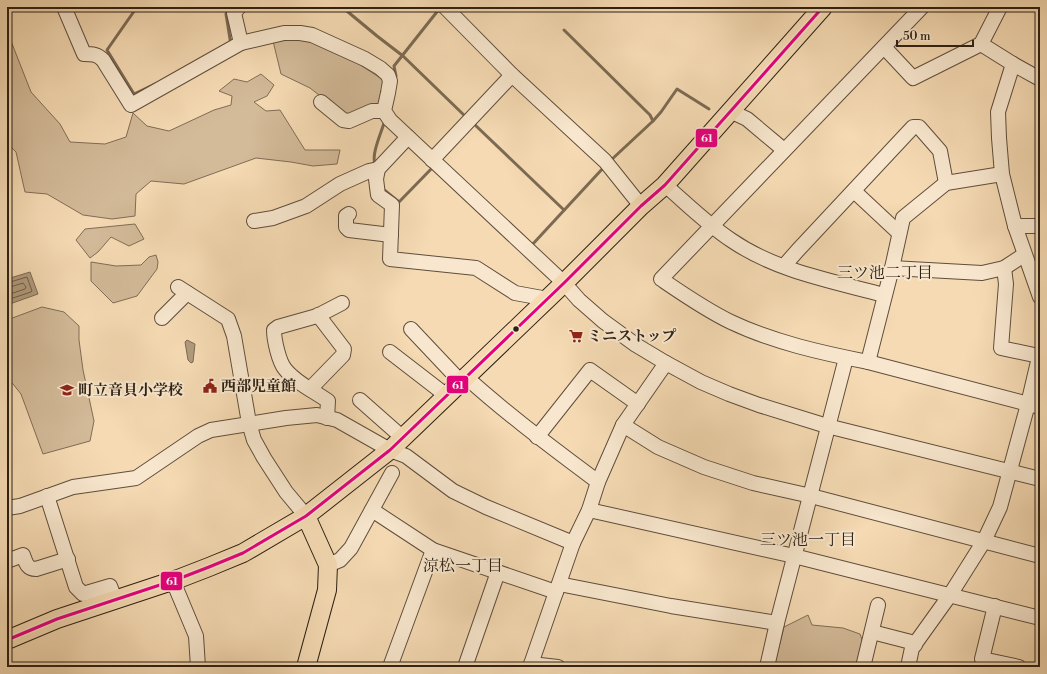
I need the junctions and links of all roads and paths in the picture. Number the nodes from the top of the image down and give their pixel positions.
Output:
1 (64, 7) edge
2 (239, 7) edge
3 (445, 7) edge
4 (823, 7) edge
5 (922, 7) edge
6 (1000, 7) edge
7 (241, 43) junction
8 (981, 44) junction
9 (884, 47) junction
10 (1013, 64) junction
11 (512, 75) junction
12 (1040, 79) edge
13 (321, 102) dead end
14 (384, 111) junction
15 (730, 111) junction
16 (408, 137) junction
17 (784, 150) junction
18 (432, 160) junction
19 (378, 169) junction
20 (1002, 174) junction
21 (946, 183) junction
22 (665, 185) junction
23 (854, 191) junction
24 (641, 206) junction
25 (350, 214) dead end
26 (254, 220) dead end
27 (711, 226) junction
28 (1015, 226) junction
29 (1040, 226) edge
30 (899, 233) junction
31 (391, 235) junction
32 (1024, 255) junction
33 (784, 266) junction
34 (892, 268) junction
35 (1004, 268) junction
36 (564, 283) junction
37 (884, 295) junction
38 (1040, 296) edge
39 (548, 299) junction
40 (342, 303) dead end
41 (318, 315) junction
42 (162, 318) dead end
43 (411, 328) dead end
44 (390, 352) dead end
45 (1040, 355) edge
46 (846, 358) junction
47 (868, 362) junction
48 (666, 363) junction
49 (464, 379) junction
50 (310, 389) junction
51 (447, 396) junction
52 (360, 400) dead end
53 (638, 404) junction
54 (1034, 405) edge
55 (327, 418) junction
56 (249, 423) junction
57 (623, 425) junction
58 (827, 426) junction
59 (537, 437) junction
60 (397, 444) junction
61 (1010, 472) junction
62 (392, 473) dead end
63 (1040, 479) edge
64 (598, 482) junction
65 (47, 496) junction
66 (811, 496) junction
67 (7, 508) edge
68 (372, 510) junction
69 (589, 510) junction
70 (306, 516) junction
71 (984, 541) junction
72 (573, 543) junction
73 (433, 550) junction
74 (794, 556) junction
75 (1040, 556) edge
76 (68, 559) junction
77 (7, 561) edge
78 (328, 565) junction
79 (498, 572) junction
80 (173, 581) junction
81 (557, 588) junction
82 (950, 595) junction
83 (115, 599) junction
84 (878, 605) dead end
85 (995, 606) junction
86 (1040, 618) edge
87 (777, 623) junction
88 (872, 632) junction
89 (7, 640) edge
90 (915, 645) junction
91 (531, 666) edge
92 (198, 667) edge
93 (306, 667) edge
94 (390, 667) edge
95 (464, 667) edge
96 (558, 667) edge
97 (767, 667) edge
98 (863, 667) edge
99 (908, 667) edge
100 (1019, 667) edge

1 - 7 street
2 - 7 street
3 - 11 street
4 - 15 main road
5 - 9 street
6 - 8 street
7 - 14 street
8 - 9 street
8 - 10 street
9 - 17 street
10 - 12 street
10 - 20 street
11 - 18 street
11 - 24 street
13 - 14 street
14 - 16 street
15 - 17 street
15 - 22 main road
16 - 18 street
16 - 19 street
17 - 27 street
18 - 36 street
19 - 26 street
19 - 31 street
20 - 21 street
20 - 28 street
21 - 23 street
21 - 30 street
22 - 24 main road
22 - 27 street
23 - 30 street
23 - 33 street
24 - 36 main road
25 - 31 street
27 - 33 street
27 - 46 street
28 - 29 street
28 - 32 street
30 - 34 street
31 - 39 street
32 - 35 street
32 - 38 street
33 - 37 street
34 - 35 street
34 - 37 street
35 - 45 street
36 - 39 main road
36 - 48 street
37 - 47 street
39 - 49 main road
40 - 41 street
41 - 50 street
41 - 50 street
42 - 56 street
43 - 49 street
44 - 51 street
45 - 54 street
46 - 47 street
46 - 58 street
47 - 54 street
48 - 53 street
48 - 58 street
49 - 51 main road
49 - 59 street
50 - 55 street
51 - 60 main road
52 - 60 street
53 - 57 street
53 - 59 street
54 - 61 street
55 - 56 street
55 - 60 street
56 - 65 street
56 - 70 street
57 - 64 street
57 - 66 street
58 - 61 street
58 - 66 street
59 - 64 street
60 - 70 main road
60 - 72 street
61 - 63 street
61 - 71 street
62 - 68 street
64 - 69 street
65 - 67 street
65 - 76 street
66 - 71 street
66 - 74 street
68 - 73 street
68 - 78 street
69 - 72 street
69 - 74 street
70 - 78 main road
70 - 80 main road
71 - 75 street
71 - 82 street
72 - 81 street
73 - 79 street
73 - 94 street
74 - 82 street
74 - 87 street
76 - 77 street
76 - 83 street
78 - 93 main road
79 - 81 street
79 - 95 street
80 - 83 main road
80 - 92 street
81 - 87 street
81 - 91 street
82 - 85 street
82 - 90 street
83 - 89 main road
84 - 88 street
85 - 86 street
85 - 100 street
87 - 97 street
88 - 90 street
88 - 98 street
90 - 99 street
91 - 96 street

